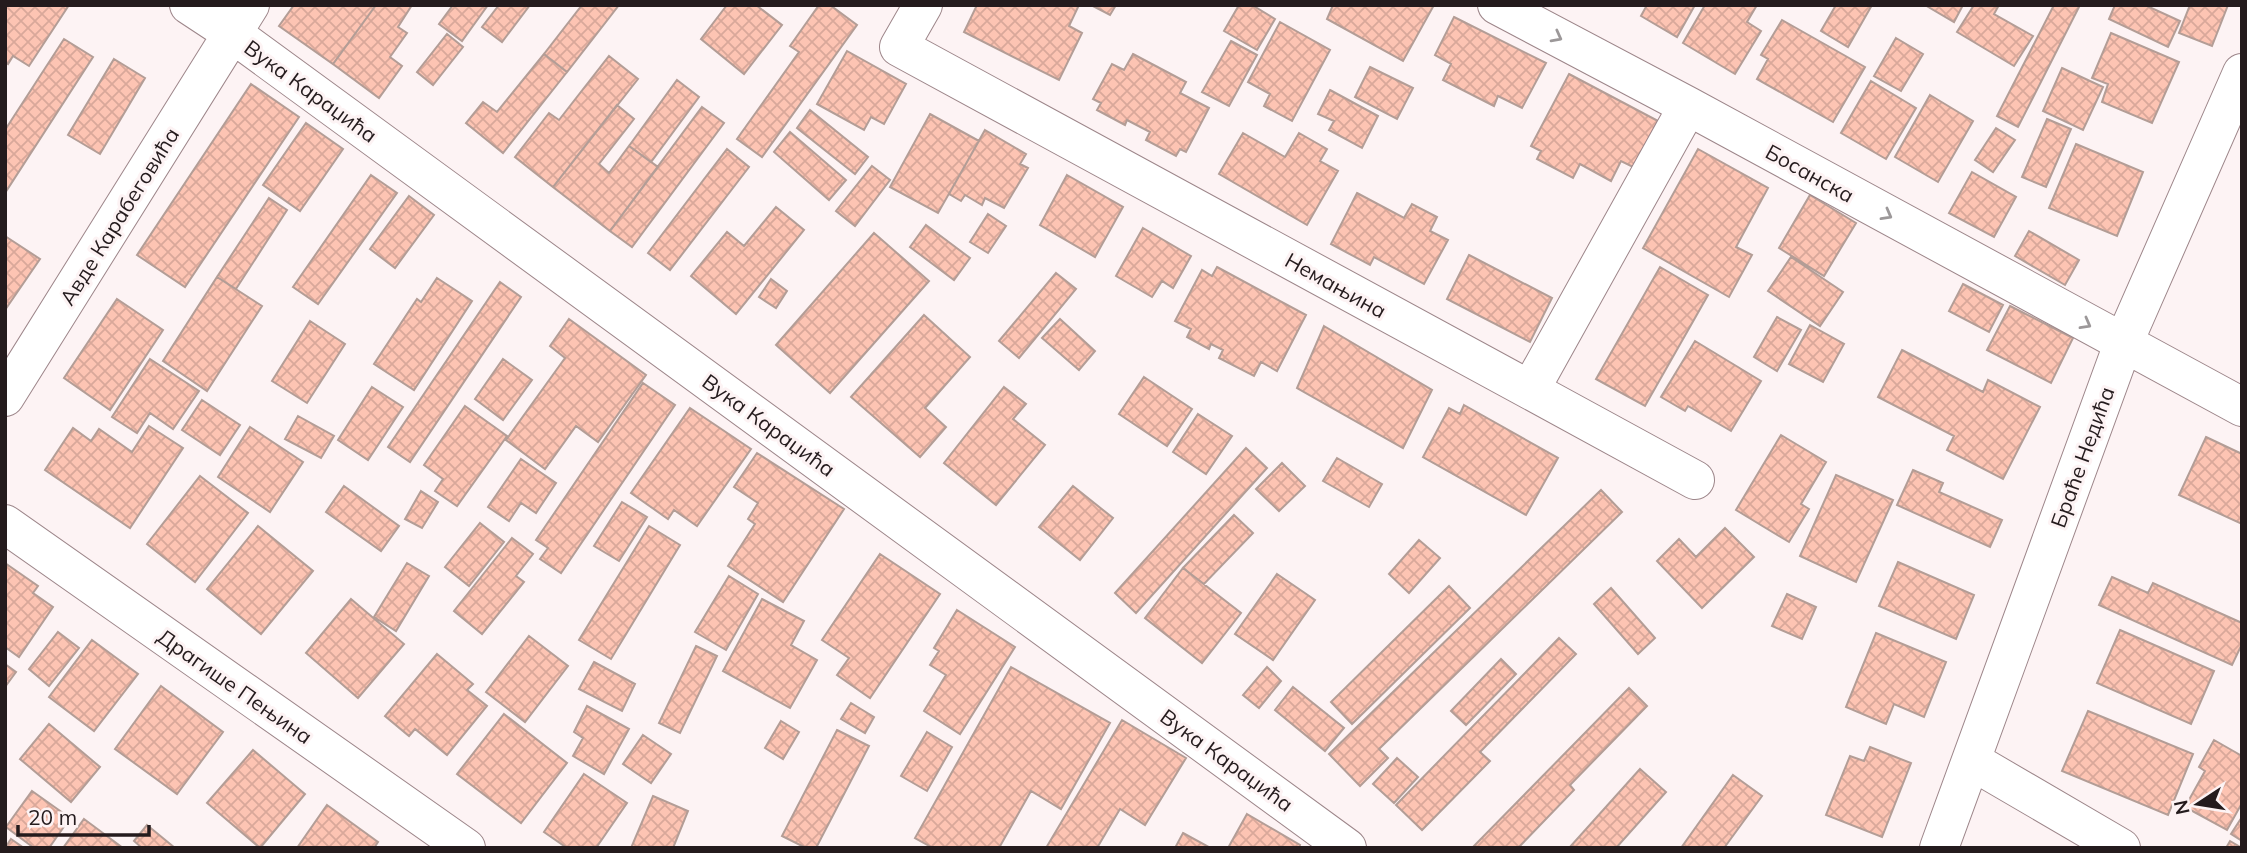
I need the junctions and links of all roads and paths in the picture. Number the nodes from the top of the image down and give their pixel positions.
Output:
1 (189, 5) edge
2 (923, 5) edge
3 (1497, 5) edge
4 (242, 20) edge
5 (2242, 73) edge
6 (1688, 106) junction
7 (2123, 344) junction
8 (1530, 390) junction
9 (5, 397) edge
10 (2242, 407) edge
11 (1695, 480) dead end
12 (5, 524) edge
13 (1972, 761) junction
14 (466, 848) edge
15 (1347, 848) edge
16 (1939, 848) edge
17 (2122, 848) edge

1 - 4 street, Вука Караџића
2 - 8 street, Немањина
3 -> 6 street, Босанска
4 - 9 street, Авде Карабеговића
4 - 15 street, Вука Караџића
5 - 7 street, Браће Недића
6 -> 7 street, Босанска
6 - 8 street
7 - 10 street, Босанска
7 - 13 street, Браће Недића
8 - 11 street
12 - 14 street, Драгише Пењина
13 - 16 street, Браће Недића
13 - 17 street

